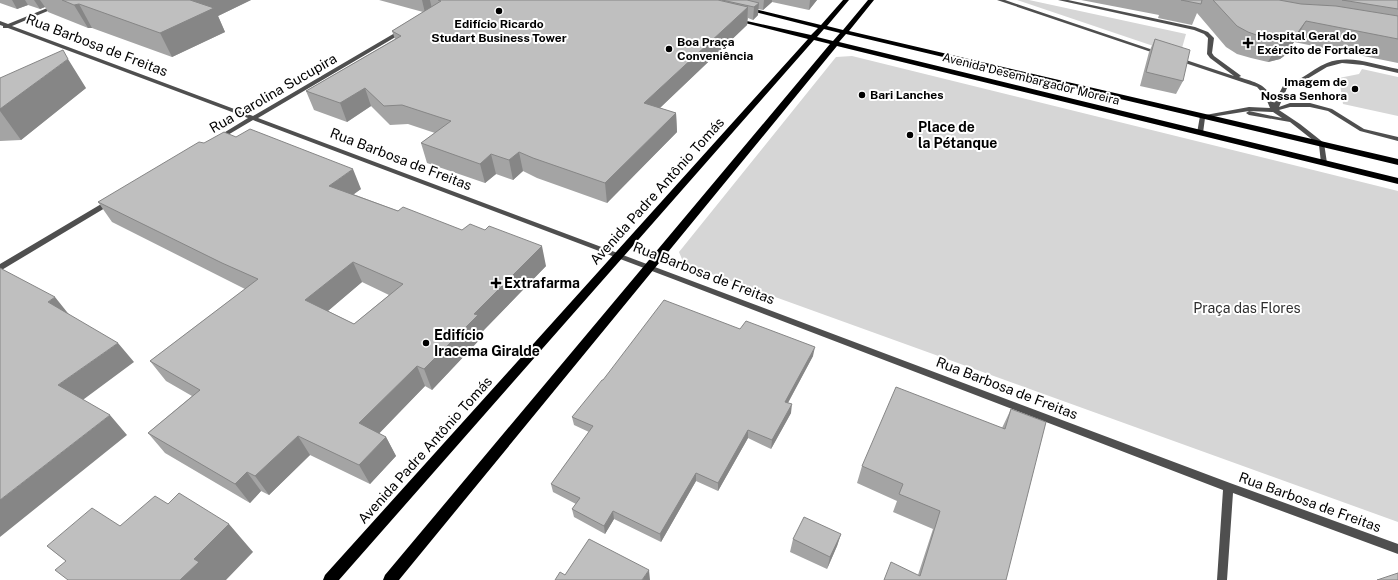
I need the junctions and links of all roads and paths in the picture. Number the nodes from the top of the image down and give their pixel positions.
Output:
1 (70, 0) edge
2 (846, 0) edge
3 (871, 0) edge
4 (1000, 0) edge
5 (1061, 0) edge
6 (736, 7) edge
7 (726, 16) edge
8 (0, 23) edge
9 (7, 26) junction
10 (822, 27) junction
11 (407, 28) edge
12 (0, 29) edge
13 (845, 32) junction
14 (813, 37) junction
15 (836, 43) junction
16 (1165, 55) edge
17 (1172, 57) edge
18 (1398, 71) edge
19 (1247, 82) junction
20 (1274, 110) junction
21 (1236, 112) junction
22 (1202, 117) junction
23 (253, 119) junction
24 (1298, 125) junction
25 (1200, 134) junction
26 (1398, 139) edge
27 (212, 143) edge
28 (1322, 144) junction
29 (1398, 162) edge
30 (1324, 163) junction
31 (1398, 181) edge
32 (116, 199) edge
33 (618, 256) junction
34 (649, 267) junction
35 (0, 268) edge
36 (1228, 487) junction
37 (1398, 549) edge
38 (330, 580) edge
39 (390, 580) edge
40 (1222, 580) edge

1 - 9 street
2 - 10 main road, Avenida Padre Antônio Tomás
3 - 13 main road
4 - 16 street
5 - 19 street
6 - 10 main road, Avenida Desembargador Moreira
7 - 14 main road, Avenida Desembargador Moreira
8 - 9 street, Rua Barbosa de Freitas
9 - 12 street
9 - 23 street, Rua Barbosa de Freitas
10 - 13 main road, Avenida Desembargador Moreira
10 - 14 main road, Avenida Padre Antônio Tomás
11 - 23 street, Rua Carolina Sucupira
13 - 15 main road
13 - 22 main road, Avenida Desembargador Moreira
14 - 15 main road, Avenida Desembargador Moreira
14 - 33 main road, Avenida Padre Antônio Tomás
15 - 25 main road, Avenida Desembargador Moreira
15 - 34 main road
17 - 19 street
18 - 20 street
19 - 20 street
20 - 21 street
20 - 24 street
20 - 26 street
21 - 22 street
21 - 24 street
22 - 25 street
22 - 28 main road, Avenida Desembargador Moreira
23 - 27 street, Rua Carolina Sucupira
23 - 33 street, Rua Barbosa de Freitas
24 - 28 street
25 - 30 main road, Avenida Desembargador Moreira
28 - 29 main road, Avenida Desembargador Moreira
28 - 30 street
30 - 31 main road, Avenida Desembargador Moreira
32 - 35 street
33 - 34 street, Rua Barbosa de Freitas
33 - 38 main road, Avenida Padre Antônio Tomás
34 - 36 street, Rua Barbosa de Freitas
34 - 39 main road
36 - 37 street, Rua Barbosa de Freitas
36 - 40 street

